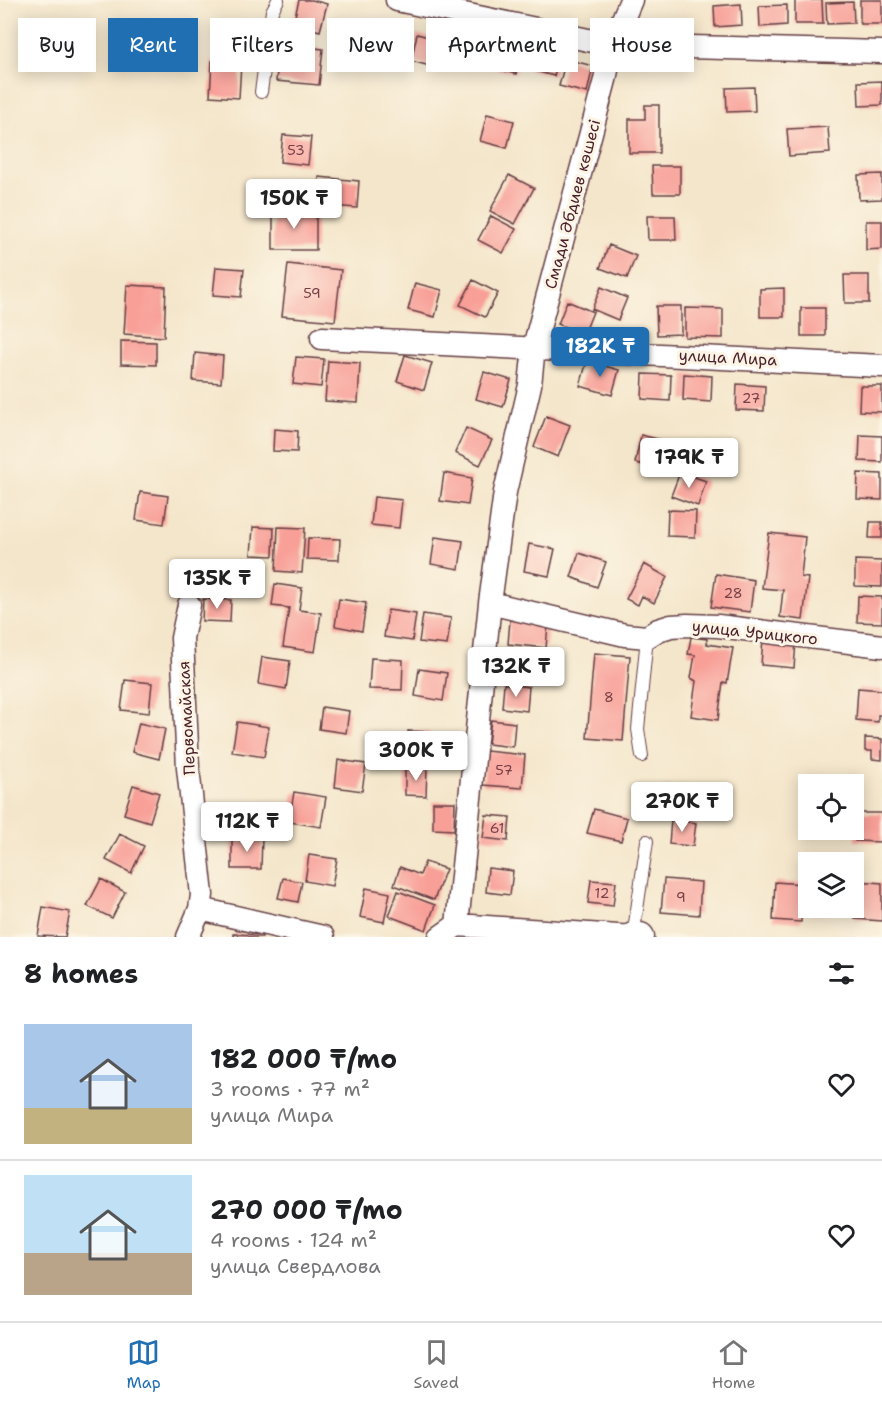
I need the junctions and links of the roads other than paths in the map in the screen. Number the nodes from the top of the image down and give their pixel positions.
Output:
1 (278, 0) edge
2 (397, 0) edge
3 (631, 0) edge
4 (623, 18) edge
5 (590, 40) edge
6 (694, 47) edge
7 (882, 52) edge
8 (607, 72) edge
9 (261, 92) dead end
10 (322, 338) dead end
11 (534, 347) junction
12 (882, 366) edge
13 (490, 603) junction
14 (189, 605) dead end
15 (647, 638) junction
16 (882, 646) edge
17 (642, 756) dead end
18 (647, 841) dead end
19 (200, 909) junction
20 (449, 931) edge
21 (188, 937) edge
22 (323, 937) edge
23 (633, 937) edge
24 (640, 937) edge

1 - 9 lane
2 - 5 street
3 - 4 street, Смади Әбдиев көшесі
6 - 7 street
8 - 11 street, Смади Әбдиев көшесі
10 - 11 street, улица Мира
11 - 12 street, улица Мира
11 - 13 street, Смади Әбдиев көшесі
13 - 15 street
13 - 20 street, Смади Әбдиев көшесі
14 - 19 street, Первомайская
15 - 16 street, улица Урицкого
15 - 17 lane
18 - 23 lane
19 - 21 street, Первомайская
19 - 22 street
20 - 23 street
23 - 24 street

